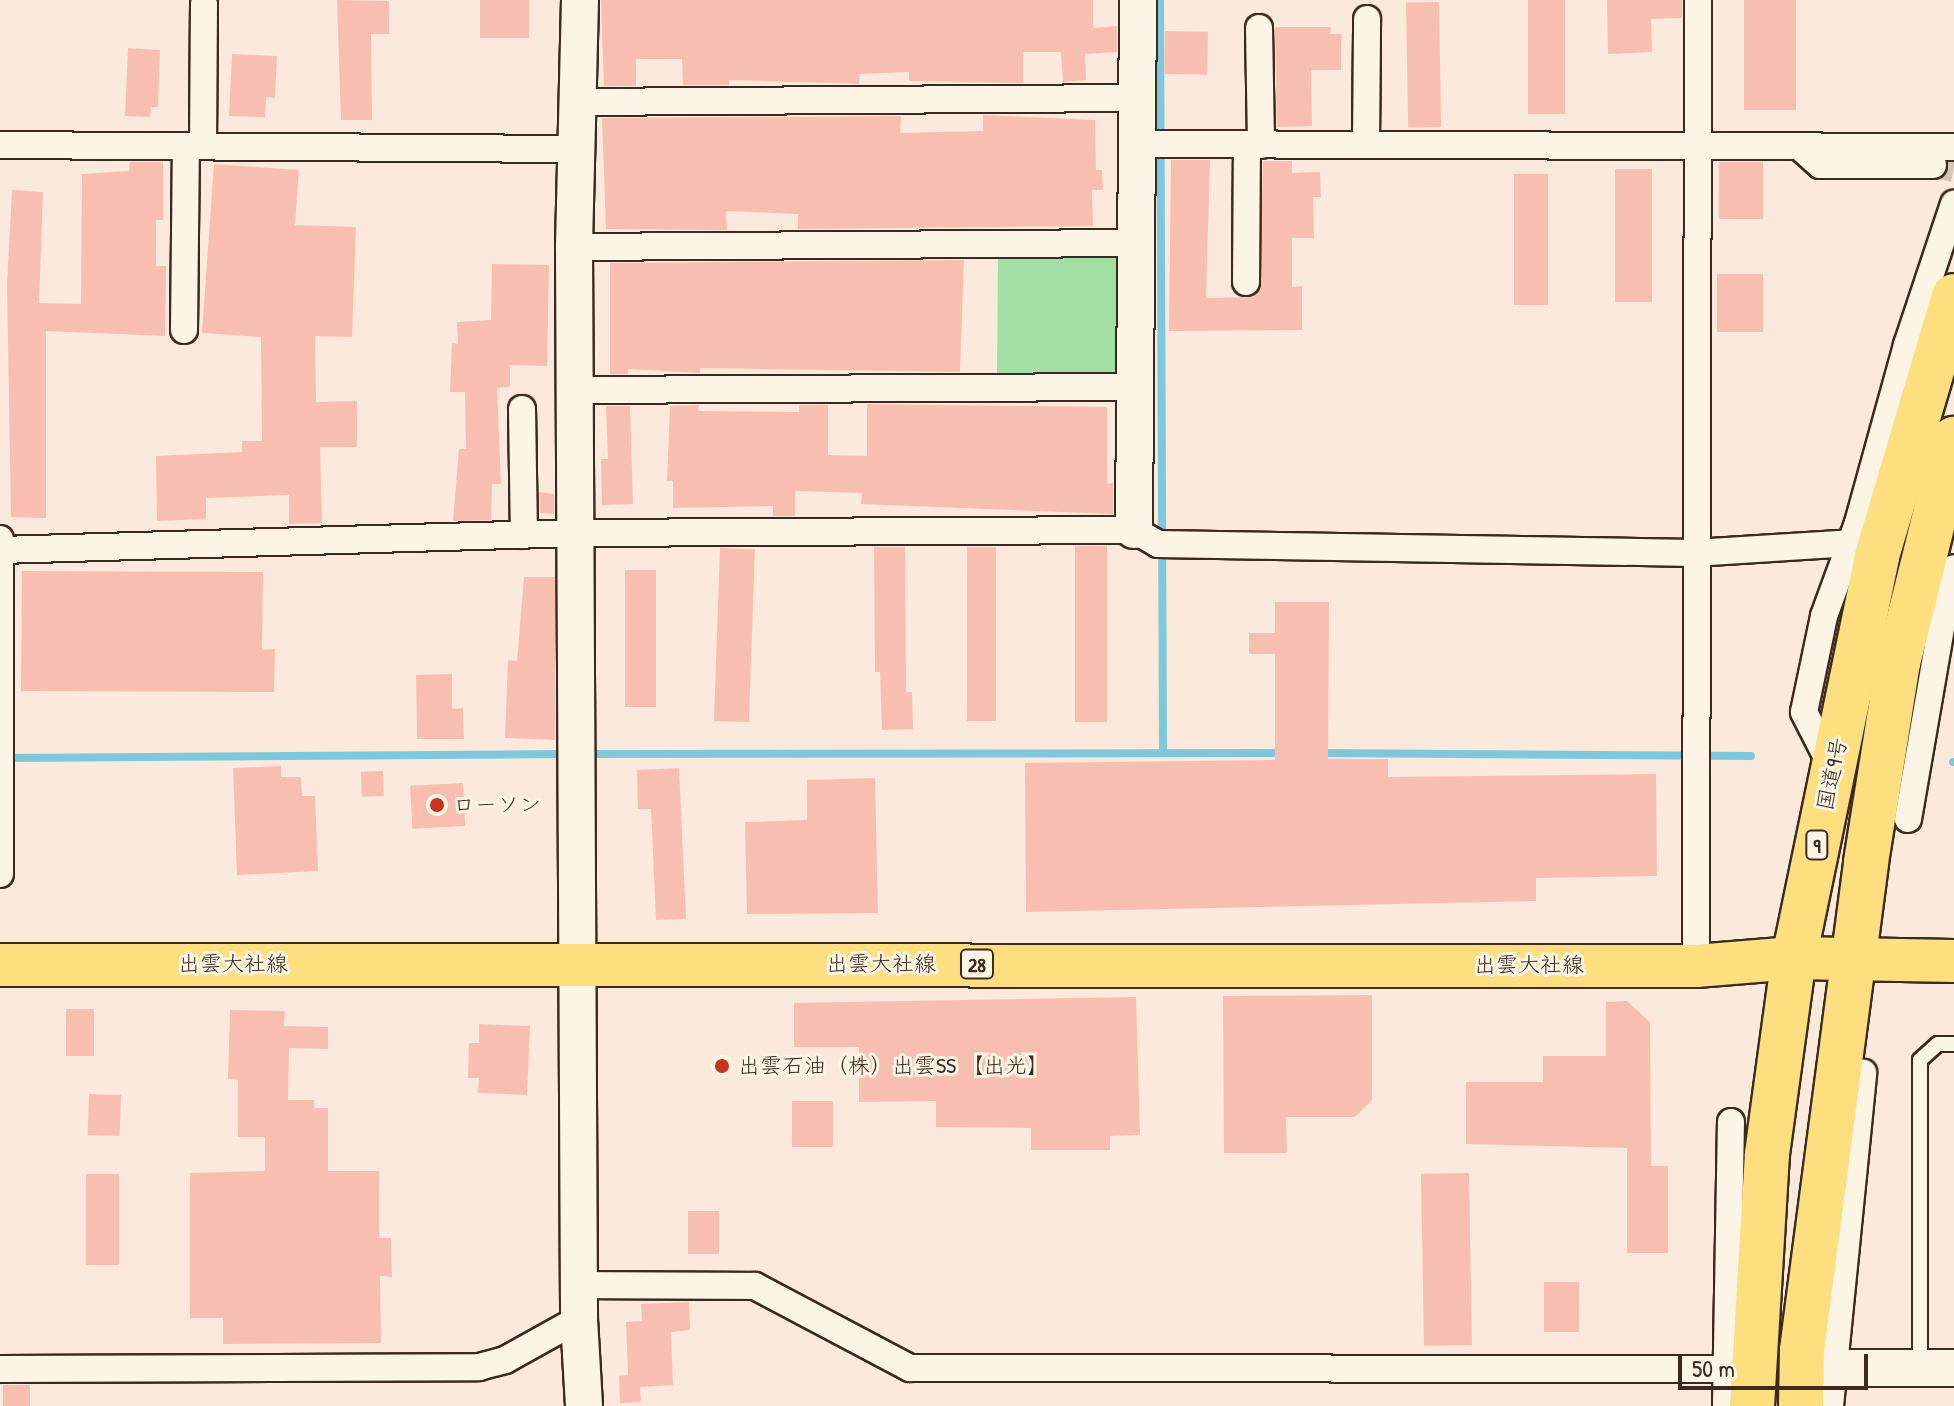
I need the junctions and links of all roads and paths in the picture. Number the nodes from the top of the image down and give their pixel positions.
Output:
1 (580, 0) edge
2 (1138, 0) edge
3 (1698, 0) edge
4 (204, 4) dead end
5 (1367, 19) dead end
6 (1259, 28) dead end
7 (1136, 98) junction
8 (577, 102) junction
9 (1136, 144) junction
10 (0, 145) edge
11 (1254, 145) junction
12 (1366, 145) junction
13 (195, 146) junction
14 (1698, 146) junction
15 (1800, 147) junction
16 (1954, 147) tunnel mouth
17 (576, 149) junction
18 (1933, 165) tunnel mouth
19 (1954, 204) edge
20 (1136, 243) junction
21 (574, 247) junction
22 (1246, 282) dead end
23 (1954, 296) edge
24 (184, 330) dead end
25 (1907, 345) junction
26 (1138, 387) junction
27 (575, 390) junction
28 (1923, 400) junction
29 (522, 409) dead end
30 (1954, 439) edge
31 (1134, 530) junction
32 (578, 533) junction
33 (524, 535) junction
34 (0, 539) edge
35 (1851, 543) junction
36 (0, 550) edge
37 (1694, 553) junction
38 (1954, 568) edge
39 (1942, 623) junction
40 (1898, 663) junction
41 (1833, 769) junction
42 (1908, 819) dead end
43 (0, 874) edge
44 (1794, 958) junction
45 (1853, 961) junction
46 (1954, 961) edge
47 (579, 963) junction
48 (0, 965) edge
49 (1696, 966) junction
50 (1954, 1044) edge
51 (1852, 1095) junction
52 (1731, 1122) dead end
53 (1762, 1242) junction
54 (1727, 1287) junction
55 (579, 1302) junction
56 (1831, 1368) junction
57 (1937, 1368) edge
58 (0, 1369) edge
59 (1727, 1369) junction
60 (584, 1406) edge
61 (1726, 1406) edge
62 (1752, 1406) edge
63 (1801, 1406) edge
64 (1830, 1406) edge

1 - 8 street
2 - 7 street
3 - 14 street
4 - 13 street
5 - 12 street
6 - 11 street
7 - 8 street
7 - 9 street
8 - 17 street
9 - 11 street
9 - 20 street
10 - 13 street
11 - 12 street
11 - 22 street
12 - 14 street
13 - 17 street
13 - 24 street
14 - 15 street
14 - 37 street
15 - 16 street
15 - 18 street
17 - 21 street
19 - 25 street
20 - 21 street
20 - 26 street
21 - 27 street
23 - 28 highway, 国道9号 / 9
25 - 28 street
25 - 35 street
26 - 27 street
26 - 31 street
27 - 32 street
28 - 41 highway, 国道9号 / 9
29 - 33 street
30 - 40 highway, 国道9号
31 - 32 street
31 - 37 street
32 - 33 street
32 - 47 street
33 - 36 street
34 - 36 street
35 - 37 street
35 - 41 street
36 - 43 street
37 - 49 street
38 - 39 street
39 - 40 street
39 - 42 street
40 - 45 highway, 国道9号
41 - 44 highway, 国道9号 / 9
44 - 45 main road, 出雲大社線 / 28
44 - 49 main road, 出雲大社線 / 28
44 - 53 highway, 国道9号 / 9
45 - 46 main road, 出雲大社線 / 28
45 - 51 highway, 国道9号
47 - 48 main road, 出雲大社線 / 28
47 - 49 main road, 出雲大社線 / 28
47 - 55 street
50 - 57 lane
51 - 56 street
51 - 63 highway, 国道9号
52 - 54 street
53 - 54 street
53 - 62 highway, 国道9号 / 9
54 - 59 street
55 - 58 street
55 - 59 street
55 - 60 street
56 - 57 street
56 - 64 street
59 - 61 street

